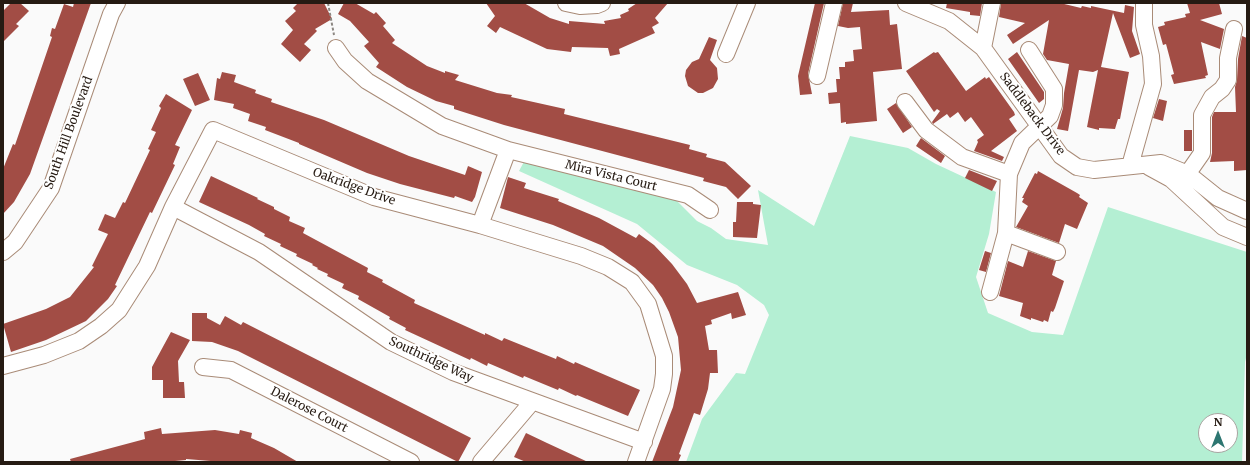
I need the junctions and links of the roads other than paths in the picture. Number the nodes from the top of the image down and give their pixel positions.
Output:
1 (117, 3) edge
2 (566, 3) edge
3 (602, 3) edge
4 (747, 3) edge
5 (834, 3) edge
6 (906, 3) edge
7 (992, 3) edge
8 (1144, 3) edge
9 (1234, 30) dead end
10 (336, 48) road end
11 (983, 48) junction
12 (1029, 50) dead end
13 (726, 54) dead end
14 (817, 76) dead end
15 (905, 102) dead end
16 (1040, 127) junction
17 (508, 150) junction
18 (1134, 165) junction
19 (1009, 174) junction
20 (1184, 180) junction
21 (173, 207) junction
22 (710, 210) dead end
23 (1247, 211) edge
24 (1247, 216) edge
25 (480, 225) junction
26 (1006, 233) junction
27 (1244, 236) edge
28 (3, 252) edge
29 (1058, 252) dead end
30 (990, 292) dead end
31 (3, 366) edge
32 (203, 366) dead end
33 (532, 402) junction
34 (644, 442) junction
35 (411, 462) edge
36 (482, 462) edge
37 (636, 462) edge

1 - 28 street, South Hill Boulevard
2 - 3 street
4 - 13 street
5 - 14 street
6 - 11 street, Saddleback Drive
7 - 11 street
8 - 18 street
9 - 20 street
10 - 17 street, Mira Vista Court
11 - 16 street, Saddleback Drive
12 - 16 street
15 - 19 street
16 - 18 street, Saddleback Drive
16 - 19 street
17 - 22 street, Mira Vista Court
17 - 25 street
18 - 20 street, Saddleback Drive
19 - 26 street
20 - 23 street, Saddleback Drive
20 - 27 street, Saddleback Drive
21 - 25 street, Oakridge Drive
21 - 31 street, Oakridge Drive
21 - 33 street, Southridge Way
24 - 27 street, Saddleback Drive
25 - 34 street, Oakridge Drive
26 - 29 street
26 - 30 street
32 - 35 street, Dalerose Court
33 - 34 street, Southridge Way
33 - 36 street
34 - 37 street, Oakridge Drive

